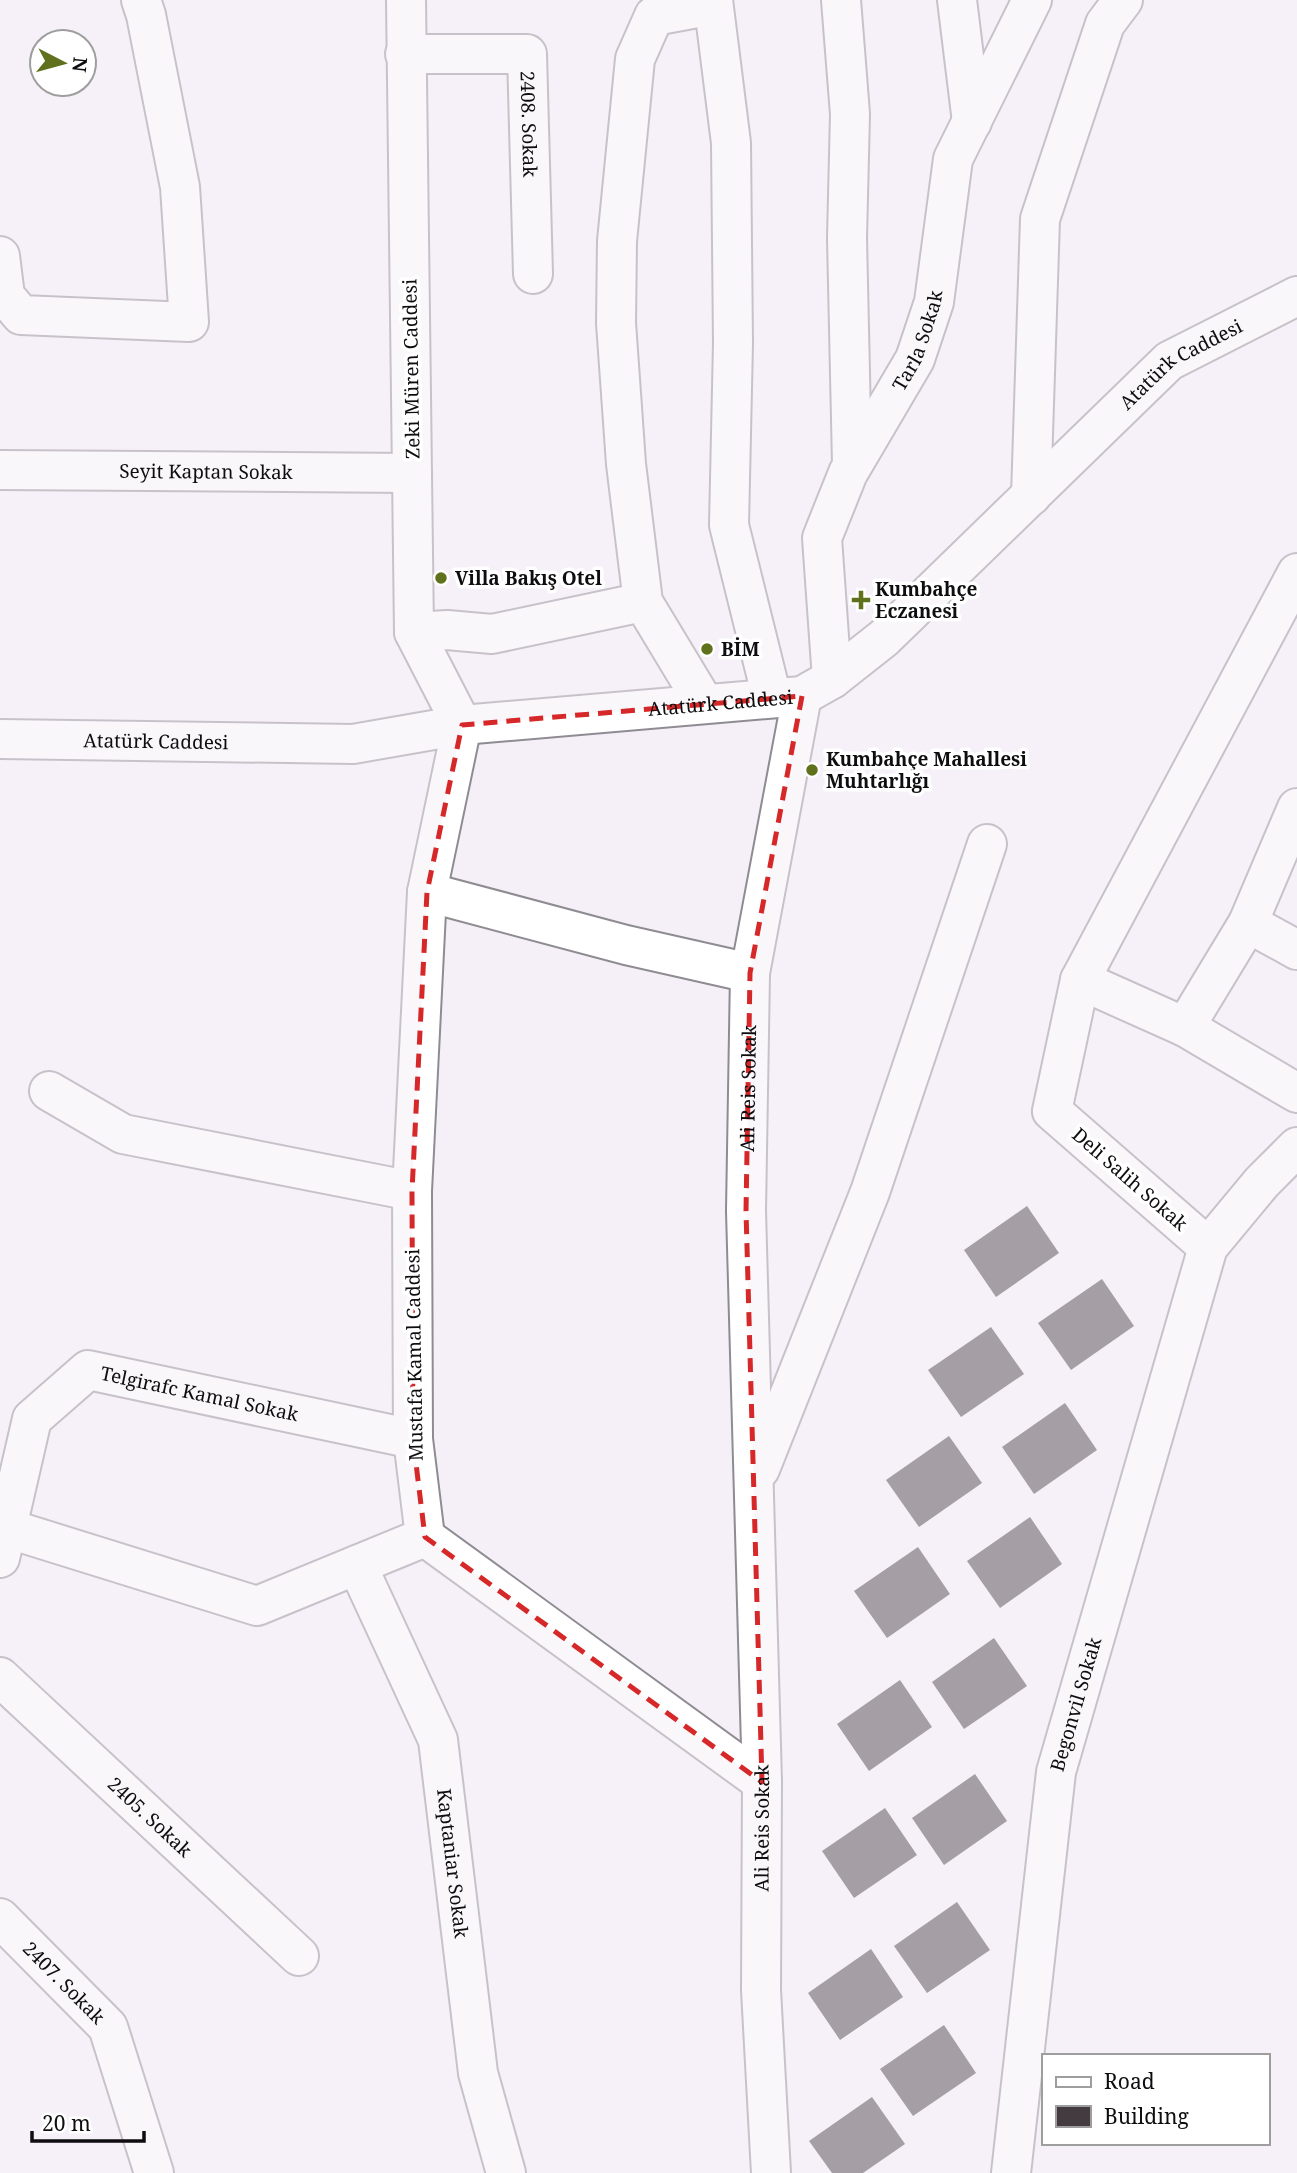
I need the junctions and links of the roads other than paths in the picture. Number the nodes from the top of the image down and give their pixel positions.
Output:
1 (141, 0) edge
2 (406, 0) edge
3 (841, 0) edge
4 (957, 0) edge
5 (1032, 0) edge
6 (1123, 0) edge
7 (713, 2) edge
8 (405, 54) junction
9 (972, 122) junction
10 (0, 256) edge
11 (533, 274) dead end
12 (1297, 296) edge
13 (852, 464) junction
14 (0, 470) edge
15 (412, 473) junction
16 (1031, 496) junction
17 (1297, 573) edge
18 (643, 602) junction
19 (414, 632) junction
20 (802, 691) junction
21 (704, 703) junction
22 (462, 725) junction
23 (0, 739) edge
24 (1297, 808) edge
25 (987, 844) dead end
26 (427, 891) junction
27 (1248, 923) junction
28 (1297, 950) edge
29 (750, 973) junction
30 (1080, 980) junction
31 (1185, 1027) junction
32 (50, 1091) dead end
33 (1297, 1093) edge
34 (1297, 1147) edge
35 (412, 1191) junction
36 (1208, 1247) junction
37 (413, 1439) junction
38 (754, 1484) junction
39 (425, 1537) junction
40 (2, 1538) edge
41 (357, 1564) junction
42 (0, 1677) edge
43 (762, 1782) junction
44 (0, 1918) edge
45 (299, 1956) dead end
46 (154, 2173) edge
47 (506, 2173) edge
48 (771, 2173) edge
49 (1011, 2173) edge

1 - 10 street
2 - 8 street, Zeki Müren Caddesi
3 - 13 street
4 - 9 street
5 - 9 street, Tarla Sokak
6 - 16 street
7 - 18 street
7 - 20 street
8 - 11 street, 2408. Sokak
8 - 15 street, Zeki Müren Caddesi
9 - 13 street, Tarla Sokak
12 - 16 street, Atatürk Caddesi
13 - 20 street, Tarla Sokak
14 - 15 street, Seyit Kaptan Sokak
15 - 19 street, Zeki Müren Caddesi
16 - 20 street, Atatürk Caddesi
17 - 30 street, Deli Salih Sokak
18 - 19 street
18 - 21 street
19 - 22 street, Zeki Müren Caddesi
20 - 21 street, Atatürk Caddesi
20 - 29 street, Ali Reis Sokak
21 - 22 street, Atatürk Caddesi
22 - 23 street, Atatürk Caddesi
22 - 26 street, Mustafa Kamal Caddesi
24 - 27 street
25 - 38 street, Ali Reis Sokak
26 - 29 street
26 - 35 street, Mustafa Kamal Caddesi
27 - 28 street
27 - 31 street
29 - 38 street, Ali Reis Sokak
30 - 31 street
30 - 36 street, Deli Salih Sokak
31 - 33 street
32 - 35 street
34 - 36 street
35 - 37 street, Mustafa Kamal Caddesi
36 - 49 street, Begonvil Sokak
37 - 39 street, Mustafa Kamal Caddesi
37 - 40 street, Telgirafc Kamal Sokak
38 - 43 street, Ali Reis Sokak
39 - 41 street
39 - 43 street
40 - 41 street
41 - 47 street, Kaptaniar Sokak
42 - 45 street, 2405. Sokak
43 - 48 street, Ali Reis Sokak
44 - 46 street, 2407. Sokak

